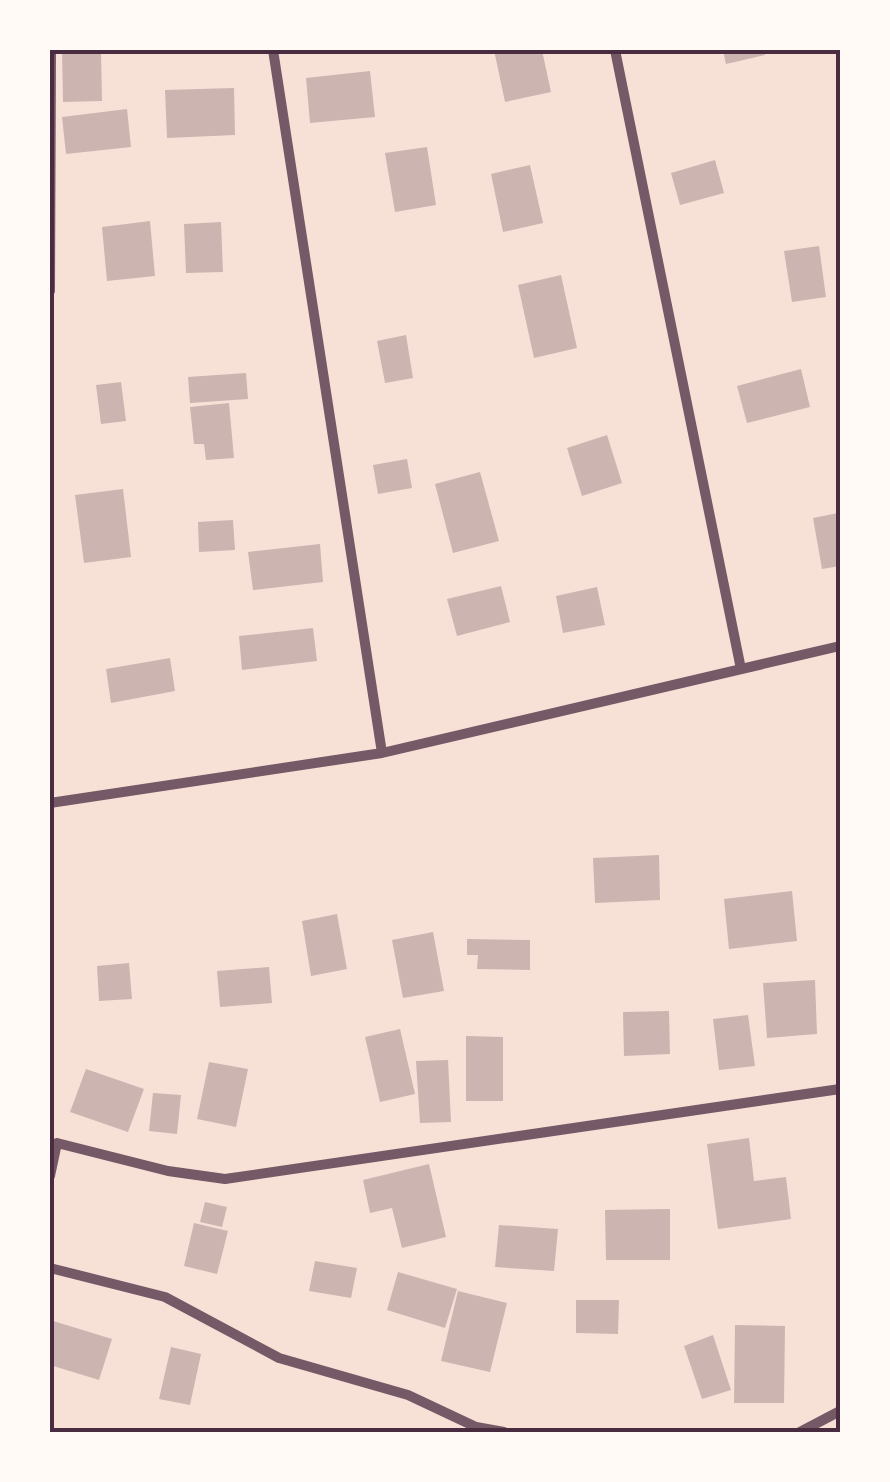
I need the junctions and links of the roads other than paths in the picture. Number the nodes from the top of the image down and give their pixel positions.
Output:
1 (51, 50) edge
2 (273, 50) edge
3 (615, 50) edge
4 (50, 291) edge
5 (840, 646) edge
6 (741, 669) junction
7 (382, 754) junction
8 (50, 803) edge
9 (840, 1090) edge
10 (50, 1176) edge
11 (50, 1268) edge
12 (840, 1411) edge
13 (476, 1429) edge
14 (504, 1432) edge
15 (800, 1432) edge

1 - 4 street
2 - 7 street
3 - 6 street
5 - 6 street
6 - 7 street
7 - 8 street
9 - 10 street
11 - 13 street
12 - 15 street
13 - 14 street

